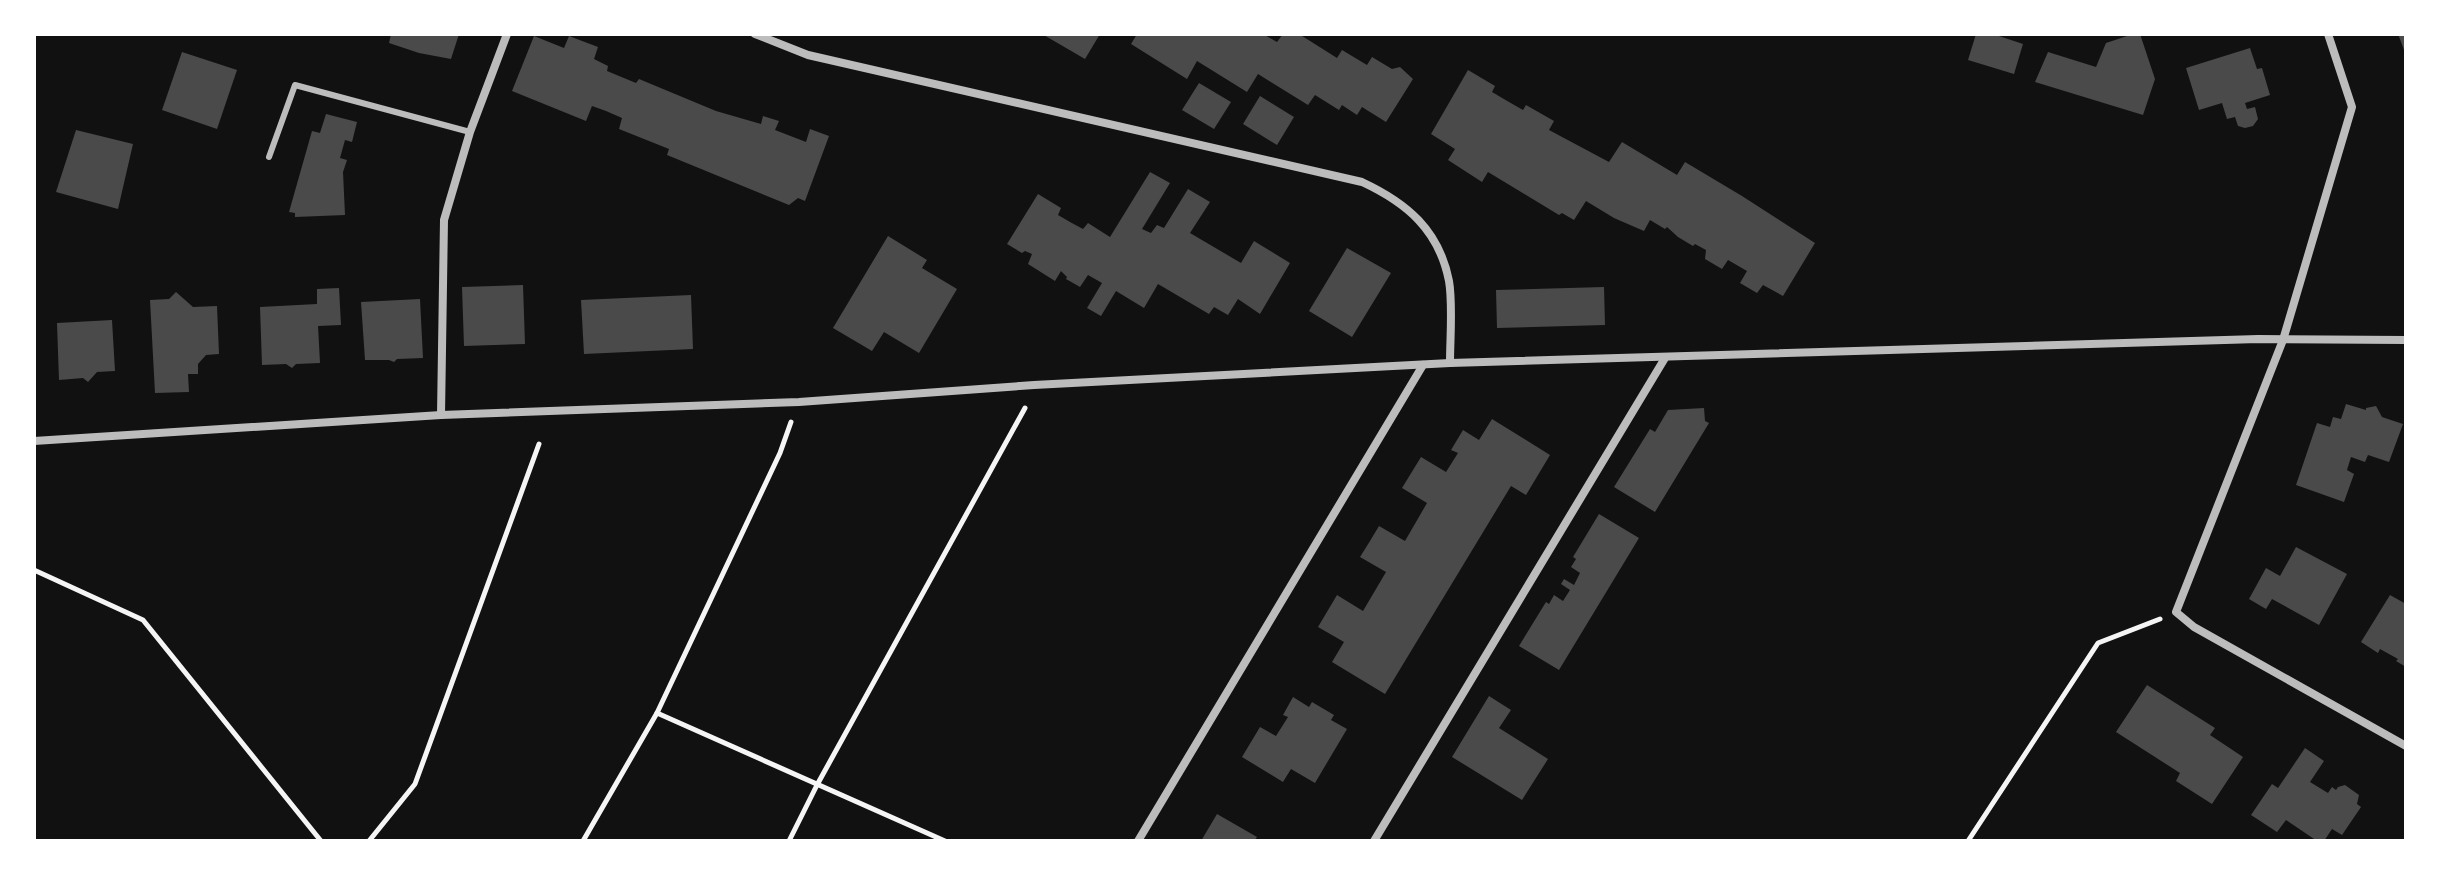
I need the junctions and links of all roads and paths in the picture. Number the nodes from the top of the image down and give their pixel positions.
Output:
1 (507, 34) edge
2 (755, 34) edge
3 (2328, 34) edge
4 (470, 132) junction
5 (269, 157) dead end
6 (2283, 340) junction
7 (2406, 340) edge
8 (1665, 358) junction
9 (1450, 363) junction
10 (1423, 365) junction
11 (1034, 385) junction
12 (799, 402) junction
13 (441, 415) junction
14 (34, 441) edge
15 (539, 444) dead end
16 (34, 570) edge
17 (2176, 612) junction
18 (657, 713) junction
19 (2406, 746) edge
20 (817, 785) junction
21 (321, 841) edge
22 (369, 841) edge
23 (583, 841) edge
24 (789, 841) edge
25 (945, 841) edge
26 (1138, 841) edge
27 (1374, 841) edge
28 (1968, 841) edge

1 - 4 street
2 - 9 street
3 - 6 street
4 - 5 lane
4 - 13 street
6 - 7 street
6 - 8 street
6 - 17 street
8 - 9 street
8 - 27 street
9 - 10 street
10 - 11 street
10 - 26 street
11 - 12 street
11 - 20 path
12 - 13 street
12 - 18 path
13 - 14 street
15 - 22 path
16 - 21 path
17 - 19 street
17 - 28 path
18 - 20 path
18 - 23 path
20 - 24 path
20 - 25 path

